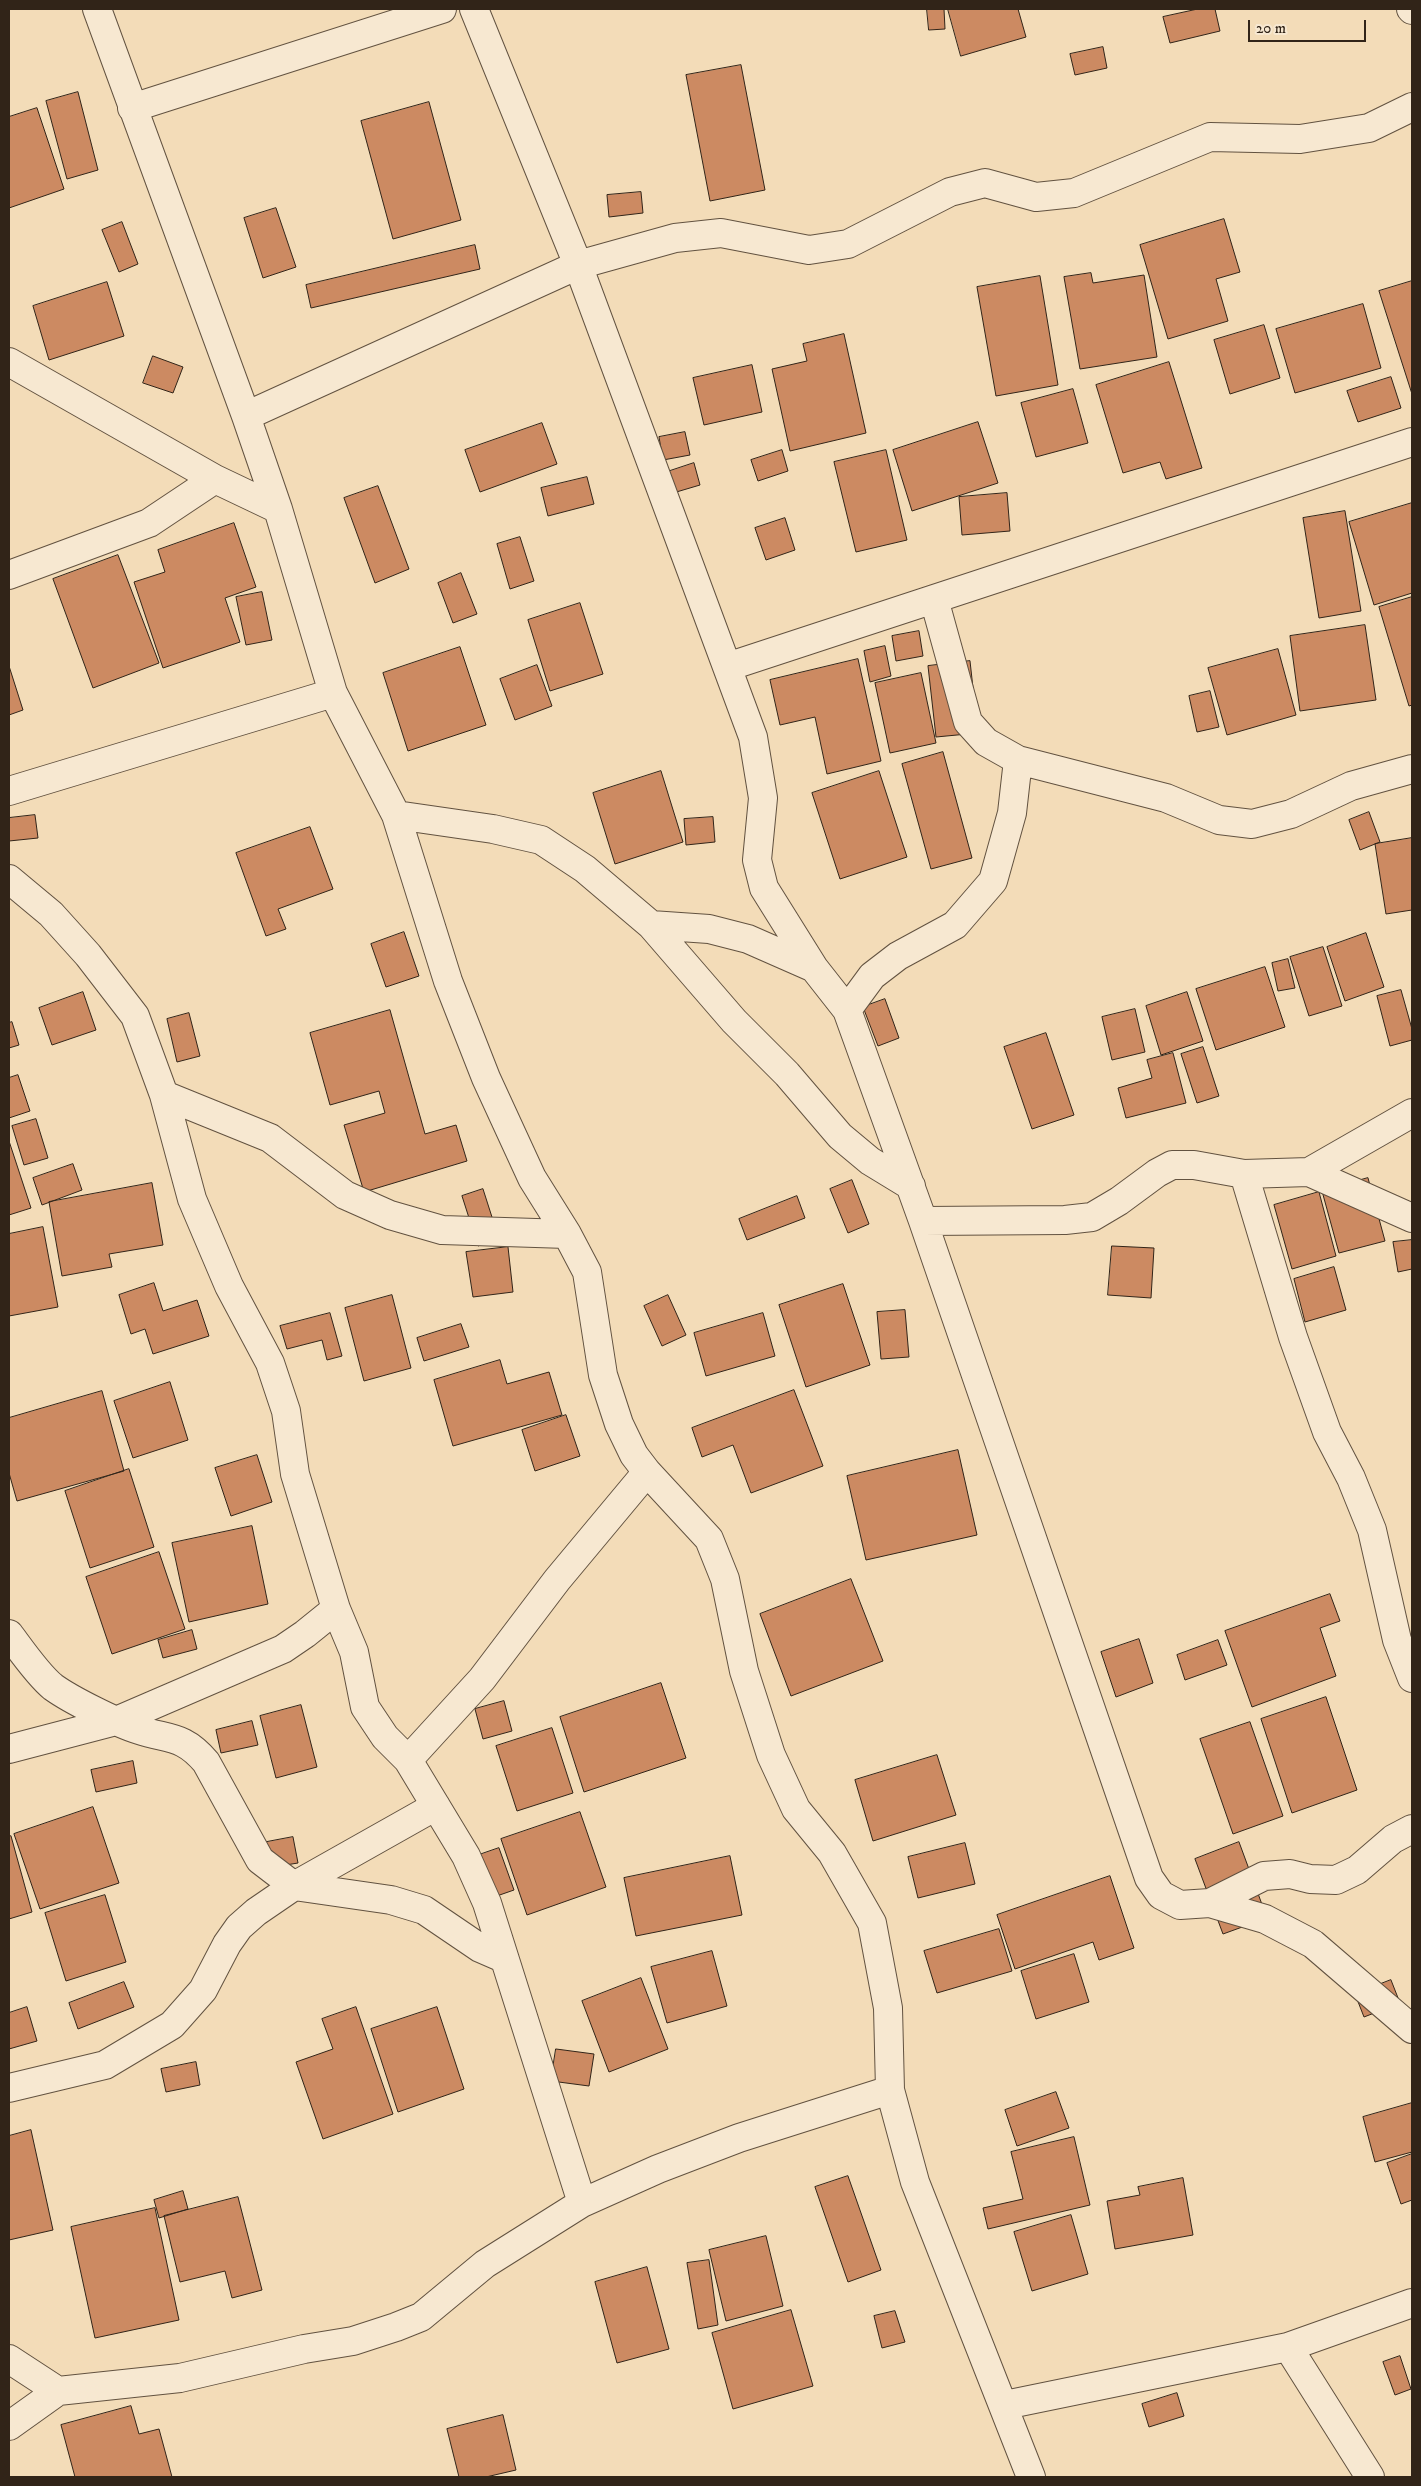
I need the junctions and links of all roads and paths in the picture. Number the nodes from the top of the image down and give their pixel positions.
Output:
1 (97, 9) edge
2 (442, 9) edge
3 (474, 9) edge
4 (1412, 107) edge
5 (132, 108) junction
6 (578, 264) junction
7 (9, 362) edge
8 (246, 416) junction
9 (1412, 442) edge
10 (215, 478) junction
11 (278, 509) junction
12 (9, 576) edge
13 (934, 599) junction
14 (727, 666) junction
15 (333, 693) junction
16 (1018, 760) junction
17 (1412, 769) edge
18 (9, 791) edge
19 (396, 815) junction
20 (9, 879) edge
21 (652, 926) junction
22 (814, 968) junction
23 (847, 1010) junction
24 (164, 1095) junction
25 (1412, 1113) edge
26 (1309, 1172) junction
27 (1244, 1174) junction
28 (911, 1186) junction
29 (1412, 1218) edge
30 (924, 1221) junction
31 (567, 1234) junction
32 (647, 1472) junction
33 (336, 1609) junction
34 (12, 1641) edge
35 (1412, 1678) edge
36 (116, 1721) junction
37 (9, 1749) edge
38 (408, 1760) junction
39 (436, 1806) junction
40 (1412, 1829) edge
41 (294, 1886) junction
42 (1210, 1903) junction
43 (503, 1958) junction
44 (1412, 2029) edge
45 (9, 2088) edge
46 (890, 2090) junction
47 (582, 2203) junction
48 (1412, 2303) edge
49 (1288, 2347) junction
50 (9, 2359) edge
51 (58, 2391) junction
52 (1004, 2405) junction
53 (9, 2426) edge
54 (1031, 2477) edge
55 (1370, 2477) edge

1 - 5 street
2 - 5 street
3 - 6 street
4 - 6 street
5 - 8 street
6 - 8 street
6 - 14 street
7 - 10 street
8 - 11 street
9 - 13 street
10 - 11 street
10 - 12 street
11 - 15 street
13 - 14 street
13 - 16 street
14 - 22 street
15 - 18 street
15 - 19 street
16 - 17 street
16 - 23 street
19 - 21 street
19 - 31 street
20 - 24 street
21 - 22 street
21 - 28 street
22 - 23 street
23 - 28 street
24 - 31 street
24 - 33 street
25 - 26 street
26 - 27 street
26 - 29 street
27 - 30 street
27 - 35 street
28 - 30 street
30 - 42 street
31 - 32 street
32 - 38 street
32 - 46 street
33 - 36 street
33 - 38 street
34 - 36 street
36 - 37 street
36 - 41 street
38 - 39 street
39 - 41 street
39 - 43 street
40 - 42 street
41 - 43 street
41 - 45 street
42 - 44 street
43 - 47 street
46 - 47 street
46 - 52 street
47 - 51 street
48 - 49 street
49 - 52 street
49 - 55 street
50 - 51 street
51 - 53 street
52 - 54 street

